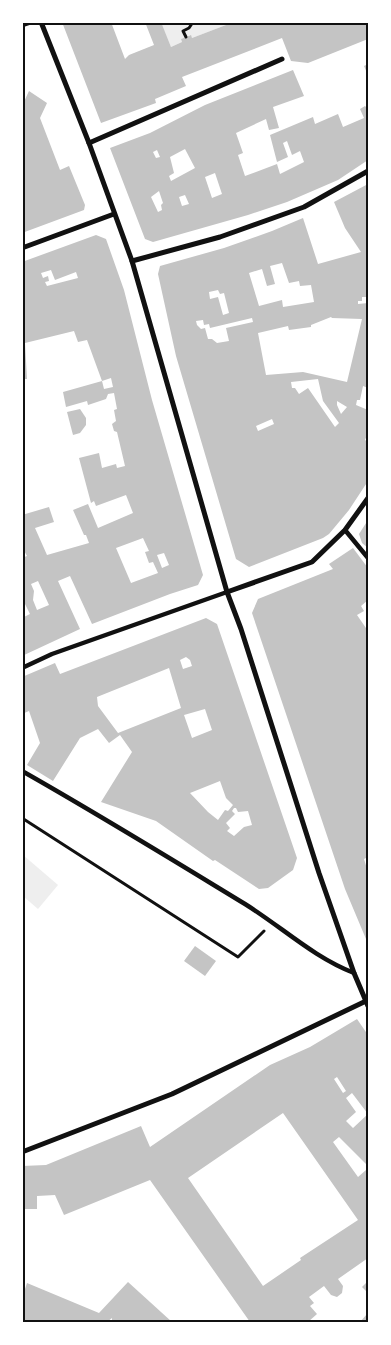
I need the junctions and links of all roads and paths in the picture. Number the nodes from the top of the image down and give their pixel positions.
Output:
1 (31, 22) edge
2 (41, 22) edge
3 (193, 22) edge
4 (22, 26) edge
5 (186, 37) dead end
6 (282, 59) dead end
7 (89, 142) junction
8 (368, 171) edge
9 (114, 214) junction
10 (22, 248) edge
11 (132, 261) junction
12 (368, 498) edge
13 (345, 530) junction
14 (368, 558) edge
15 (227, 592) junction
16 (22, 668) edge
17 (22, 771) edge
18 (22, 818) edge
19 (271, 923) junction
20 (354, 973) junction
21 (368, 1003) edge
22 (22, 1152) edge

1 - 4 street
2 - 7 street
3 - 5 path
6 - 7 street
7 - 9 street
8 - 11 street
9 - 10 street
9 - 11 street
11 - 15 street
12 - 13 street
13 - 14 street
13 - 15 street
15 - 16 street
15 - 20 street
17 - 19 street
18 - 19 path
19 - 20 street
20 - 21 street
21 - 22 street

